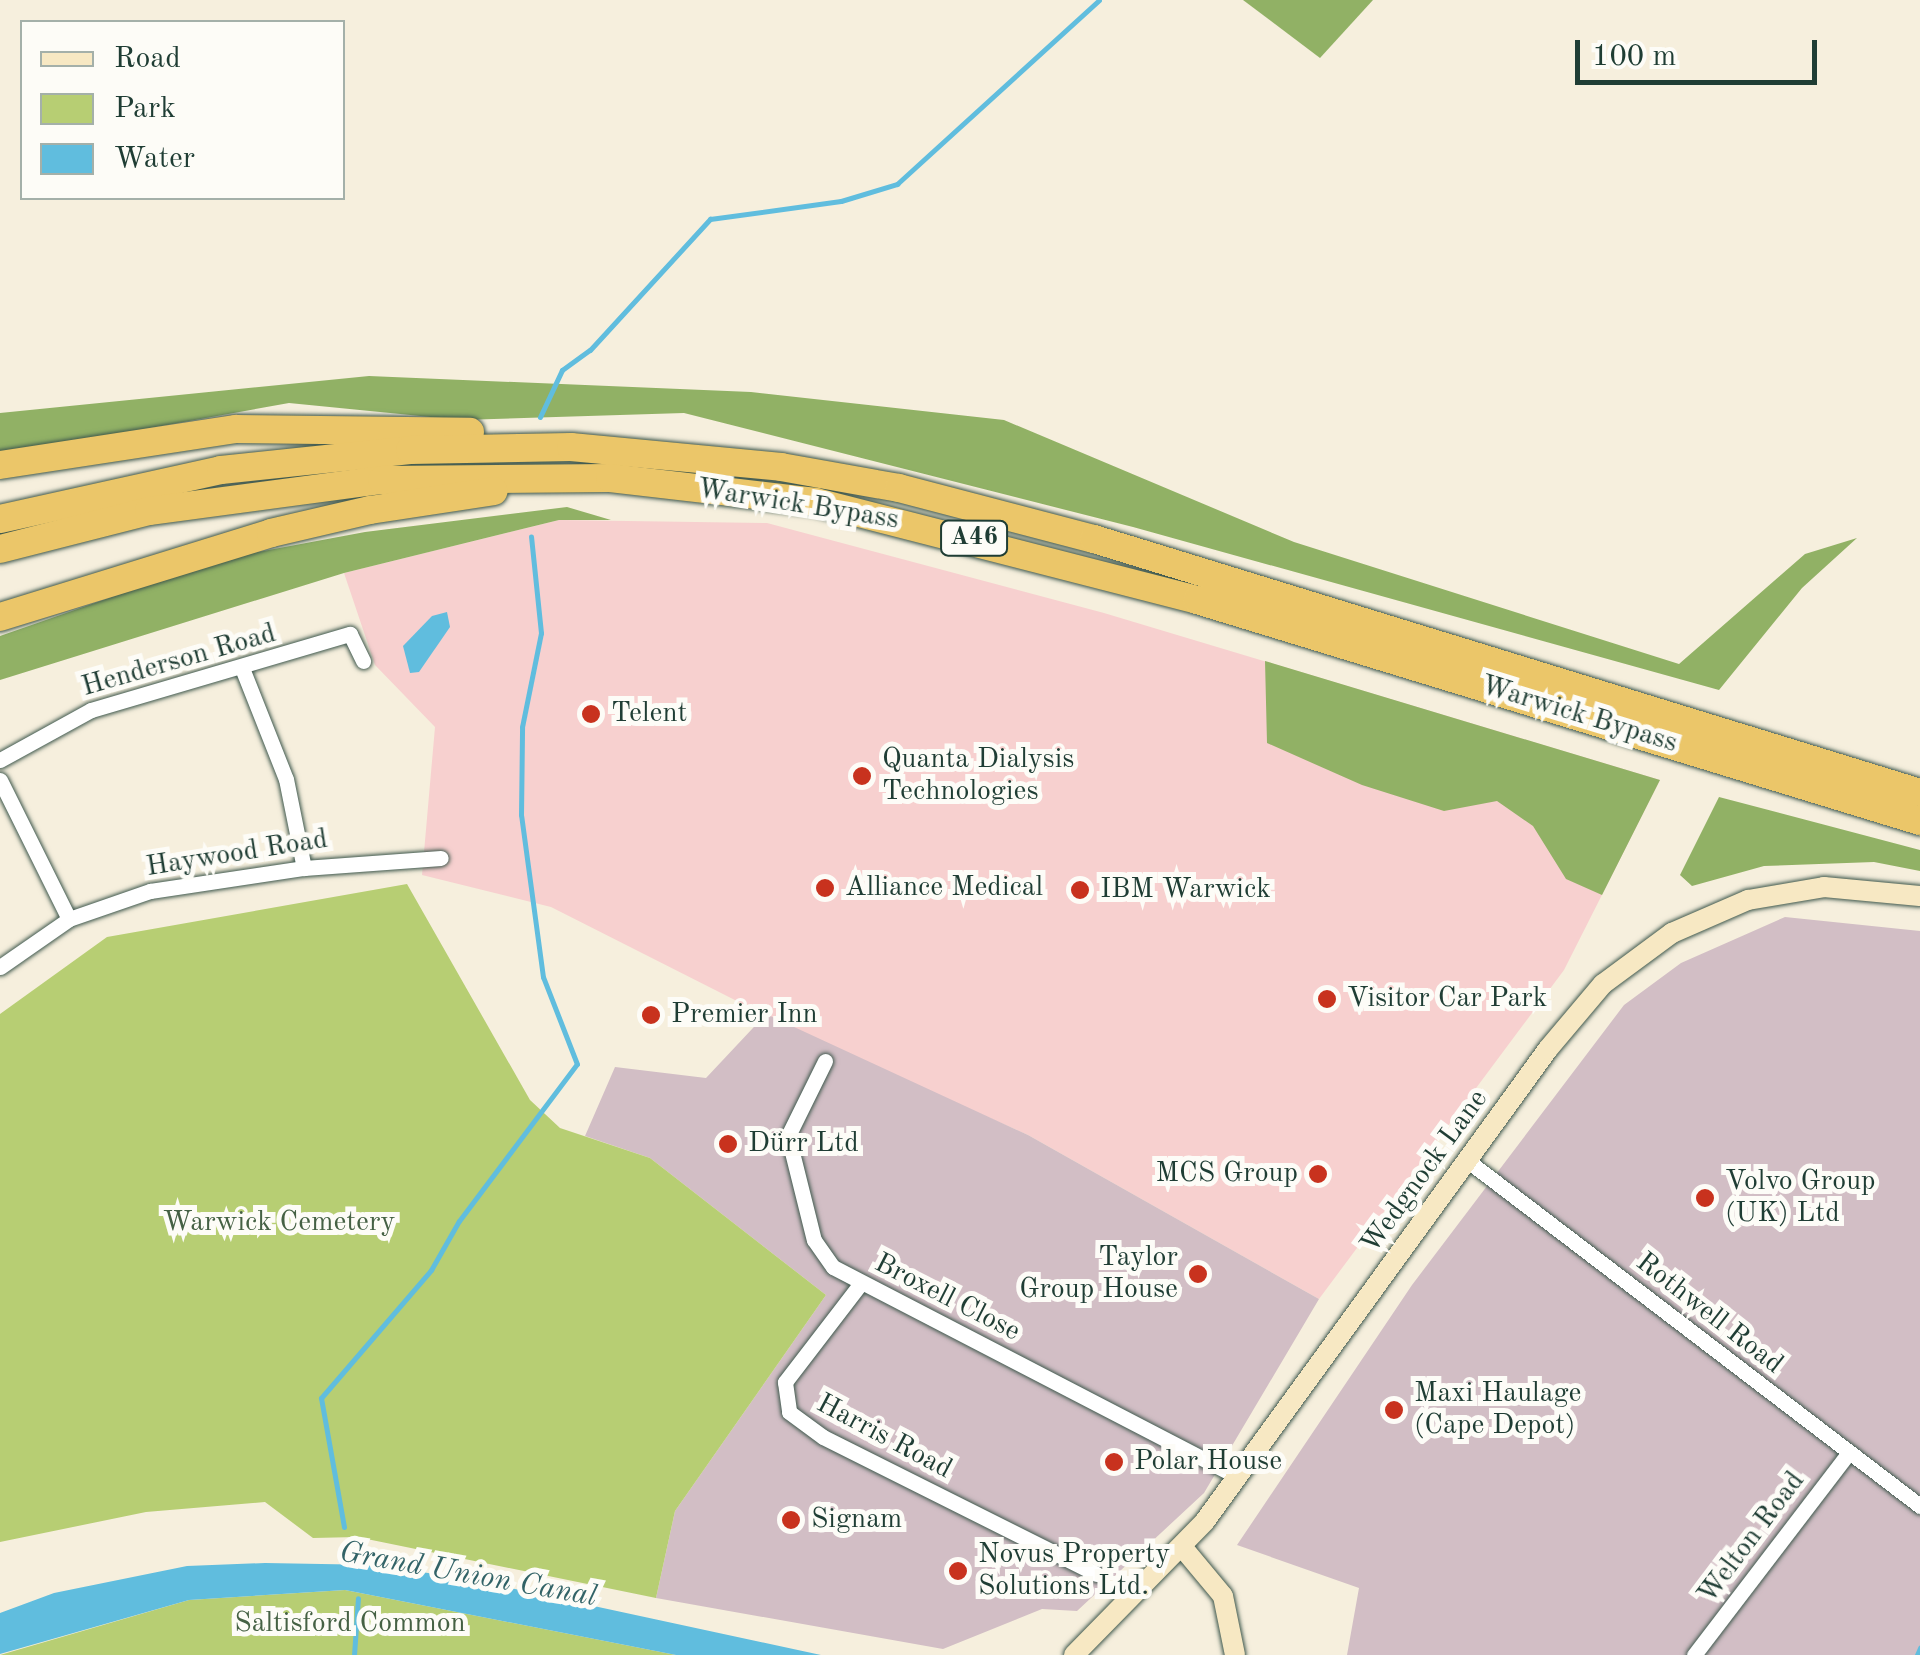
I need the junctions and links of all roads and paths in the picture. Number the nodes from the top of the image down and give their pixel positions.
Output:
1 (571, 447) junction
2 (0, 464) edge
3 (610, 478) junction
4 (0, 519) edge
5 (0, 550) edge
6 (0, 617) edge
7 (363, 661) dead end
8 (242, 668) junction
9 (0, 760) edge
10 (0, 780) edge
11 (1920, 793) edge
12 (1920, 821) edge
13 (441, 858) dead end
14 (304, 868) junction
15 (1920, 896) edge
16 (69, 919) junction
17 (0, 968) edge
18 (825, 1061) dead end
19 (1468, 1160) junction
20 (861, 1284) junction
21 (1849, 1452) junction
22 (1238, 1476) junction
23 (1920, 1506) edge
24 (1183, 1548) junction
25 (1097, 1574) dead end
26 (1074, 1655) edge
27 (1235, 1655) edge
28 (1694, 1655) edge

1 - 2 highway
1 - 4 highway, Warwick Bypass / A46
1 - 11 highway, Warwick Bypass / A46
3 - 5 highway, Warwick Bypass / A46
3 - 6 highway
3 - 12 highway, Warwick Bypass / A46
7 - 8 street, Henderson Road
8 - 9 street, Henderson Road
8 - 14 street
10 - 16 street
13 - 14 street, Haywood Road
14 - 16 street, Haywood Road
15 - 19 street, Wedgnock Lane
16 - 17 street, Haywood Road
18 - 20 street, Broxell Close
19 - 21 street, Rothwell Road
19 - 22 street, Wedgnock Lane
20 - 22 street, Broxell Close
20 - 25 street, Harris Road
21 - 23 street, Rothwell Road
21 - 28 street, Welton Road
22 - 24 street, Wedgnock Lane
24 - 26 street, Wedgnock Lane
24 - 27 street

